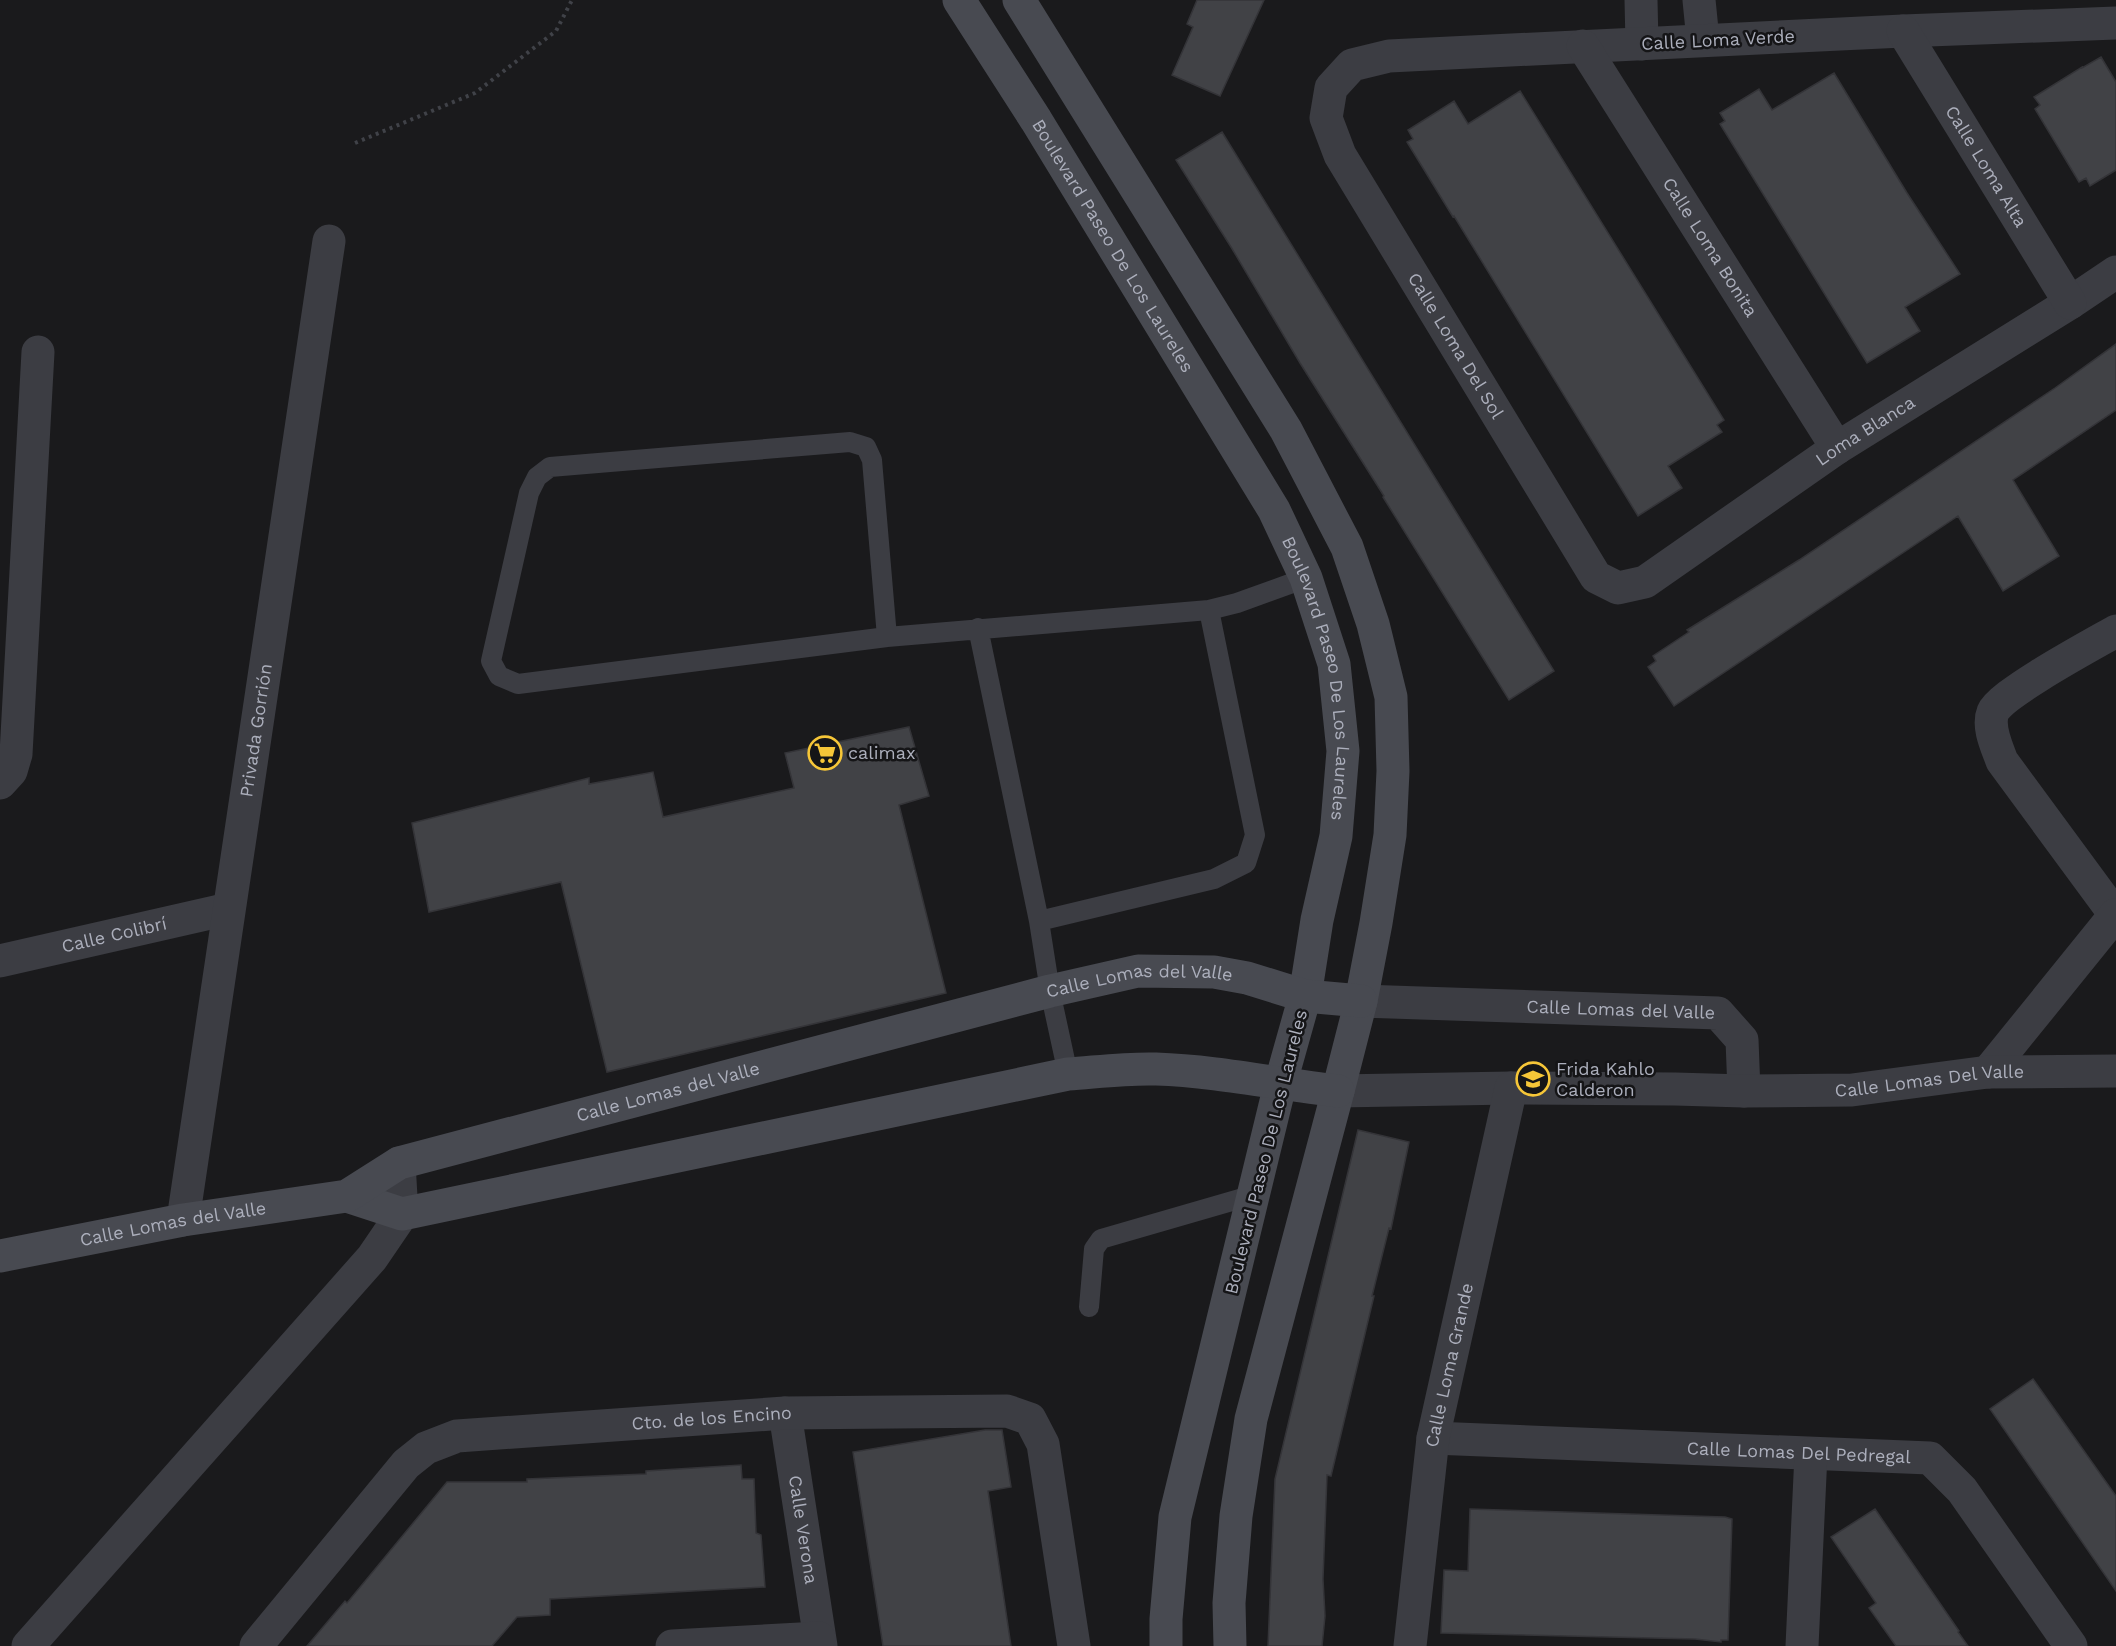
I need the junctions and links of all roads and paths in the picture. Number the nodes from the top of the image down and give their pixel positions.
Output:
1 (572, 0) edge
2 (959, 0) edge
3 (1019, 0) edge
4 (1641, 0) edge
5 (1699, 0) edge
6 (2116, 23) edge
7 (1903, 30) junction
8 (1703, 40) junction
9 (1642, 44) junction
10 (1583, 46) junction
11 (1331, 88) joint
12 (355, 143) dead end
13 (329, 241) dead end
14 (2116, 272) edge
15 (2070, 303) junction
16 (38, 352) dead end
17 (1837, 448) junction
18 (1306, 578) junction
19 (1617, 588) joint
20 (1209, 610) junction
21 (978, 628) junction
22 (2116, 631) edge
23 (887, 637) junction
24 (0, 782) edge
25 (228, 909) junction
26 (2115, 916) edge
27 (1039, 921) junction
28 (0, 962) edge
29 (1050, 991) junction
30 (1305, 996) junction
31 (1361, 1001) junction
32 (2116, 1071) edge
33 (1988, 1072) junction
34 (1068, 1074) junction
35 (1280, 1085) junction
36 (1511, 1088) junction
37 (1338, 1091) junction
38 (1743, 1091) junction
39 (399, 1163) junction
40 (1253, 1195) junction
41 (347, 1196) junction
42 (402, 1214) junction
43 (183, 1220) junction
44 (0, 1256) edge
45 (1089, 1307) dead end
46 (785, 1413) junction
47 (1433, 1438) junction
48 (1811, 1454) junction
49 (820, 1642) edge
50 (28, 1646) edge
51 (256, 1646) edge
52 (672, 1646) edge
53 (1074, 1646) edge
54 (1166, 1646) edge
55 (1230, 1646) edge
56 (1410, 1646) edge
57 (1802, 1646) edge
58 (2072, 1646) edge

1 - 12 path
2 - 18 street, Boulevard Paseo De Los Laureles
3 - 31 street
4 - 9 street
5 - 8 street
6 - 7 street, Calle Loma Verde
7 - 8 street, Calle Loma Verde
7 - 15 street, Calle Loma Alta
8 - 9 street, Calle Loma Verde
9 - 10 street, Calle Loma Verde
10 - 11 street, Calle Loma Verde
10 - 17 street, Calle Loma Bonita
11 - 19 street, Calle Loma Del Sol
13 - 25 street, Privada Gorrión
14 - 15 street, Loma Blanca
15 - 17 street, Loma Blanca
16 - 24 street
17 - 19 street, Loma Blanca
18 - 20 lane
18 - 30 street, Boulevard Paseo De Los Laureles
20 - 21 lane
20 - 27 lane
21 - 23 lane
21 - 27 lane
22 - 26 street
23 - 23 lane
25 - 28 street, Calle Colibrí
25 - 43 street, Privada Gorrión
26 - 33 street
27 - 29 lane
29 - 30 street, Calle Lomas del Valle
29 - 34 lane
29 - 39 street, Calle Lomas del Valle
30 - 31 street, Calle Lomas del Valle
30 - 35 street, Boulevard Paseo De Los Laureles
31 - 37 street
31 - 38 street, Calle Lomas del Valle
32 - 33 street, Calle Lomas Del Valle
33 - 38 street, Calle Lomas Del Valle
34 - 35 street, Calle Lomas del Valle
34 - 42 street, Calle Lomas del Valle
35 - 37 street, Calle Lomas del Valle
35 - 40 street, Boulevard Paseo De Los Laureles
36 - 37 street, Calle Lomas del Valle
36 - 38 street, Calle Lomas del Valle
36 - 47 street, Calle Loma Grande
37 - 55 street
39 - 41 street, Calle Lomas del Valle
39 - 42 street
40 - 45 lane
40 - 54 street, Boulevard Paseo De Los Laureles
41 - 42 street, Calle Lomas del Valle
41 - 43 street, Calle Lomas del Valle
42 - 50 street
43 - 44 street, Calle Lomas del Valle
46 - 49 street, Calle Verona
46 - 51 street, Cto. de los Encino
46 - 53 street, Cto. de los Encino
47 - 48 street, Calle Lomas Del Pedregal
47 - 56 street, Calle Loma Grande
48 - 57 street
48 - 58 street, Calle Lomas Del Pedregal
49 - 52 street

